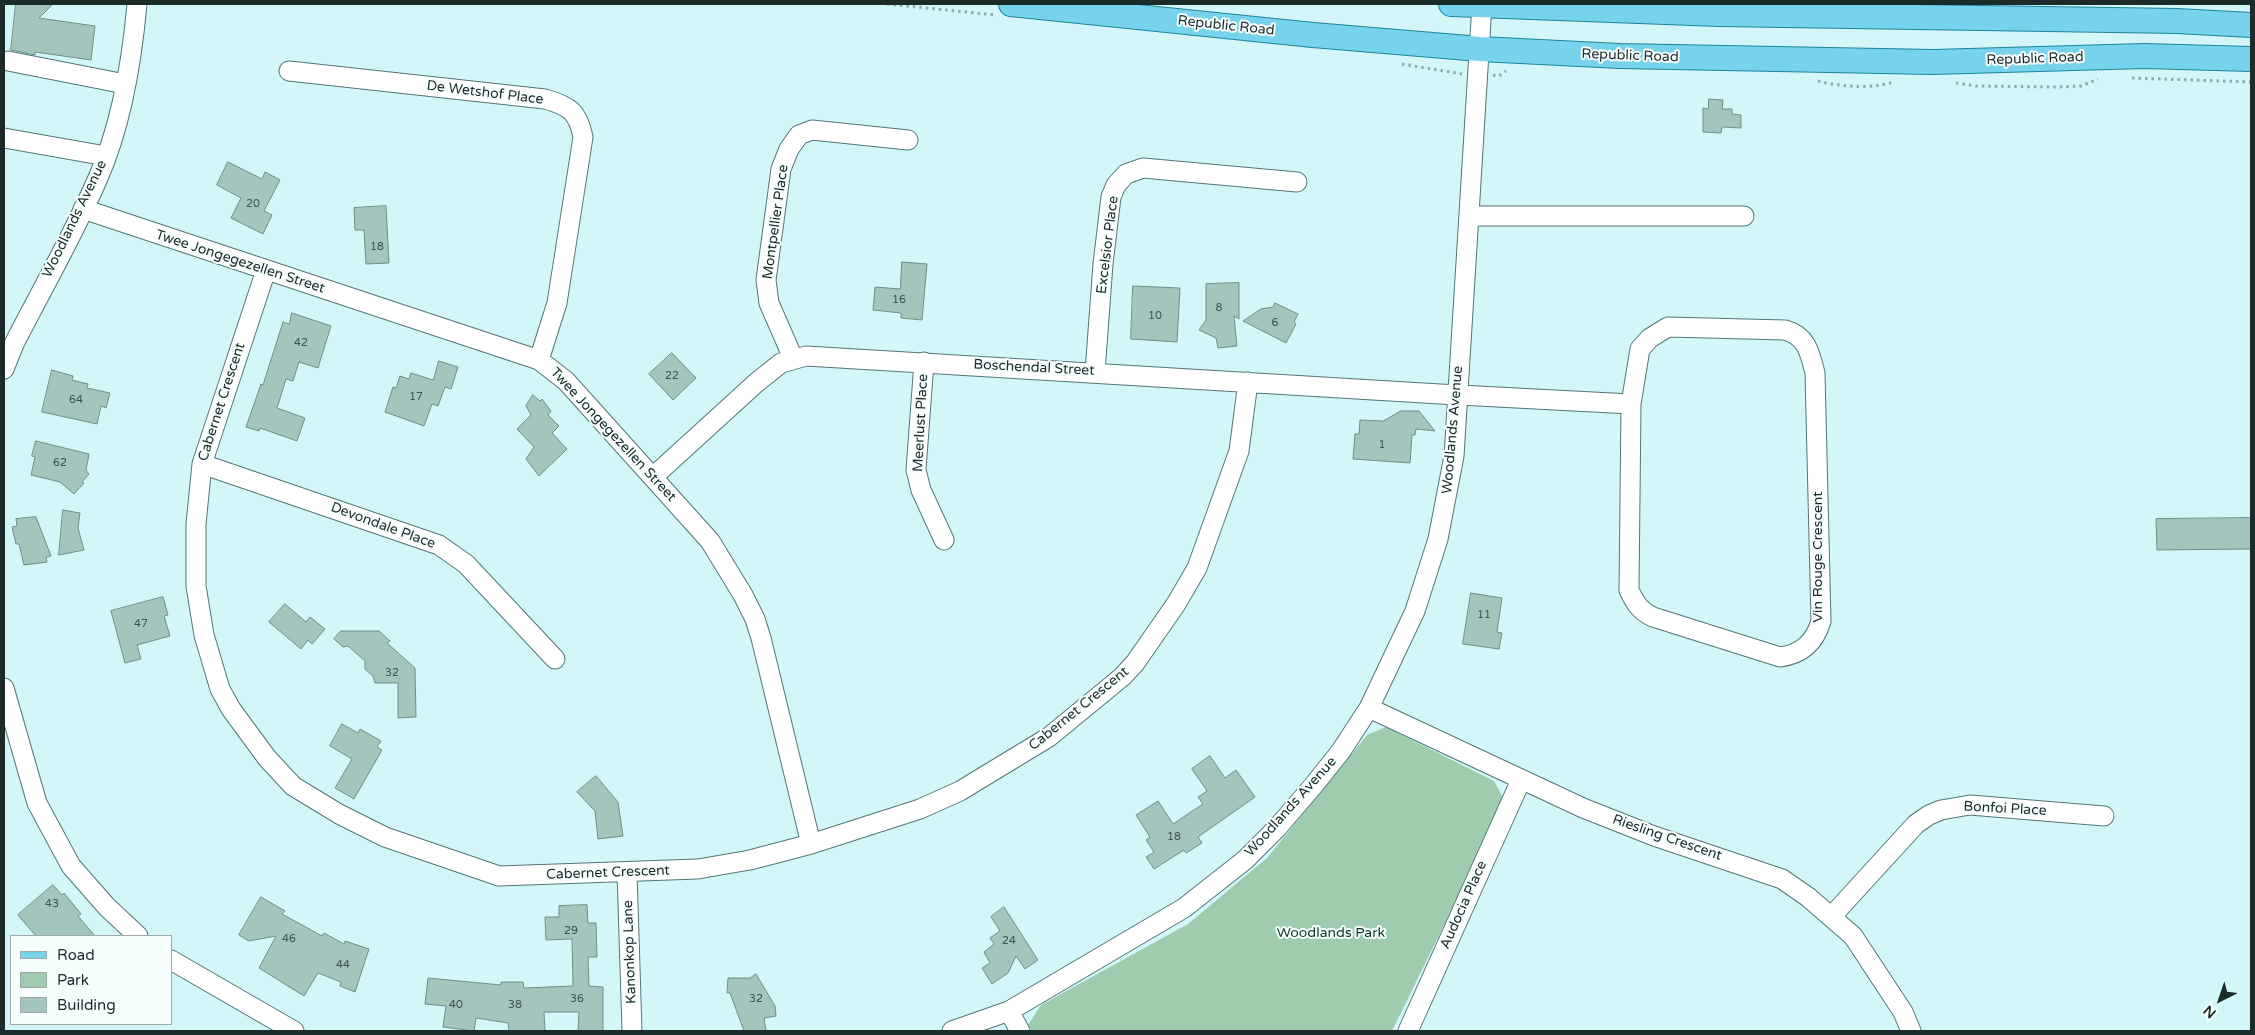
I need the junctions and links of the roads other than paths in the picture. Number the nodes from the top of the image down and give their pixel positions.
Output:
1 (137, 4) edge
2 (1011, 4) edge
3 (1452, 4) edge
4 (1482, 5) edge
5 (2251, 25) edge
6 (1480, 49) junction
7 (2251, 59) edge
8 (8, 60) dead end
9 (289, 72) dead end
10 (124, 84) junction
11 (4, 138) edge
12 (908, 140) dead end
13 (106, 156) junction
14 (1297, 182) dead end
15 (83, 209) junction
16 (1470, 216) junction
17 (1744, 216) dead end
18 (266, 270) junction
19 (793, 358) junction
20 (539, 360) junction
21 (5, 361) edge
22 (924, 362) junction
23 (1095, 372) junction
24 (1248, 382) junction
25 (1457, 395) junction
26 (1631, 404) junction
27 (202, 464) junction
28 (654, 476) junction
29 (944, 540) dead end
30 (555, 659) dead end
31 (4, 688) edge
32 (1369, 708) junction
33 (1521, 780) junction
34 (2104, 816) dead end
35 (811, 844) junction
36 (627, 872) junction
37 (1831, 917) junction
38 (137, 935) edge
39 (172, 961) edge
40 (1009, 1011) junction
41 (287, 1030) edge
42 (632, 1031) edge
43 (952, 1031) edge
44 (1020, 1031) edge
45 (1408, 1031) edge
46 (1911, 1031) edge

1 - 10 street, Woodlands Avenue
2 - 6 main road, Republic Road
3 - 4 main road
4 - 5 main road
4 - 6 street, Woodlands Avenue
6 - 7 main road, Republic Road
6 - 16 street, Woodlands Avenue
8 - 10 street
9 - 20 street, De Wetshof Place
10 - 13 street, Woodlands Avenue
11 - 13 street
12 - 19 street, Montpellier Place
13 - 15 street, Woodlands Avenue
14 - 23 street, Excelsior Place
15 - 18 street, Twee Jongegezellen Street
15 - 21 street, Woodlands Avenue
16 - 17 street
16 - 25 street, Woodlands Avenue
18 - 20 street, Twee Jongegezellen Street
18 - 27 street, Cabernet Crescent
19 - 22 street, Boschendal Street
19 - 28 street, Boschendal Street
20 - 28 street, Twee Jongegezellen Street
22 - 23 street, Boschendal Street
22 - 29 street, Meerlust Place
23 - 24 street, Boschendal Street
24 - 25 street, Boschendal Street
24 - 35 street, Cabernet Crescent
25 - 26 street
25 - 32 street, Woodlands Avenue
26 - 26 street, Vin Rouge Crescent
27 - 30 street, Devondale Place
27 - 36 street, Cabernet Crescent
28 - 35 street, Twee Jongegezellen Street
31 - 38 street
32 - 33 street, Riesling Crescent
32 - 40 street, Woodlands Avenue
33 - 37 street, Riesling Crescent
33 - 45 street, Audocia Place
34 - 37 street, Bonfoi Place
35 - 36 street, Cabernet Crescent
36 - 42 street, Kanonkop Lane
37 - 46 street, Riesling Crescent
39 - 41 street
40 - 43 street, Woodlands Avenue
40 - 44 street

